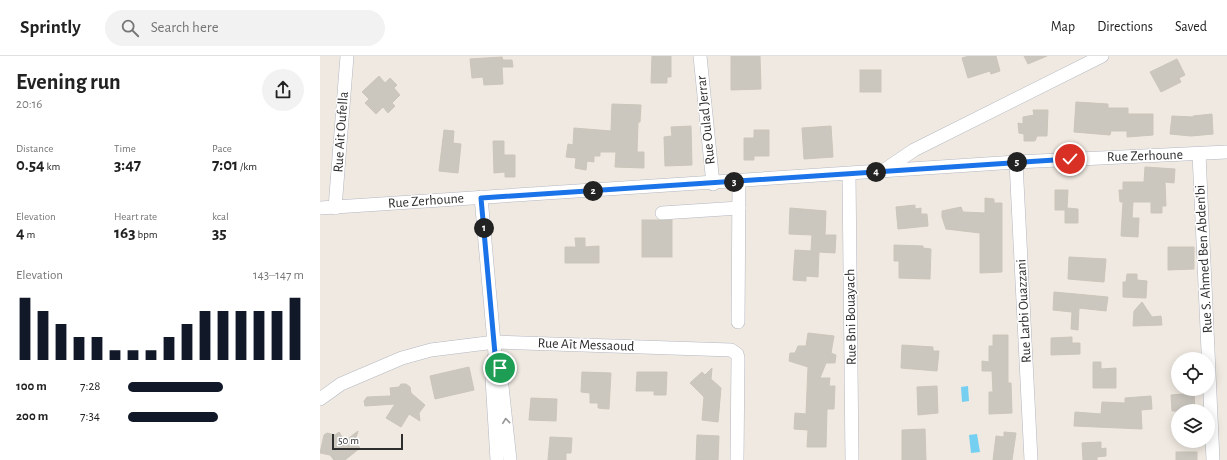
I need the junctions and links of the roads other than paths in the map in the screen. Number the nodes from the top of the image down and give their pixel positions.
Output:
1 (347, 56) edge
2 (700, 56) edge
3 (1102, 56) edge
4 (1227, 152) edge
5 (1199, 154) junction
6 (1016, 162) junction
7 (882, 172) junction
8 (849, 174) junction
9 (739, 182) junction
10 (713, 184) junction
11 (481, 198) junction
12 (320, 208) edge
13 (335, 208) junction
14 (739, 208) junction
15 (662, 213) dead end
16 (738, 322) dead end
17 (495, 348) junction
18 (320, 399) edge
19 (497, 460) edge
20 (510, 460) edge
21 (737, 460) edge
22 (852, 460) edge
23 (1031, 460) edge
24 (1213, 460) edge

1 - 13 street, Rue Ait Oufella
2 - 10 street, Rue Oulad Jerrar
3 - 7 street
4 - 5 street, Rue Zerhoune
5 - 6 street, Rue Zerhoune
5 - 24 street, Rue S. Ahmed Ben Abden'bi
6 - 7 street, Rue Zerhoune
6 - 23 street, Rue Larbi Ouazzani
7 - 8 street, Rue Zerhoune
8 - 9 street, Rue Zerhoune
8 - 22 street, Rue Bni Bouayach
9 - 10 street, Rue Zerhoune
9 - 14 street
10 - 11 street, Rue Zerhoune
11 - 13 street, Rue Zerhoune
11 - 17 street
12 - 13 street, Rue Zerhoune
14 - 15 street
14 - 16 street
17 - 18 street, Rue Aït Messaoud
17 - 19 street
20 -> 17 street
17 - 21 street, Rue Aït Messaoud

